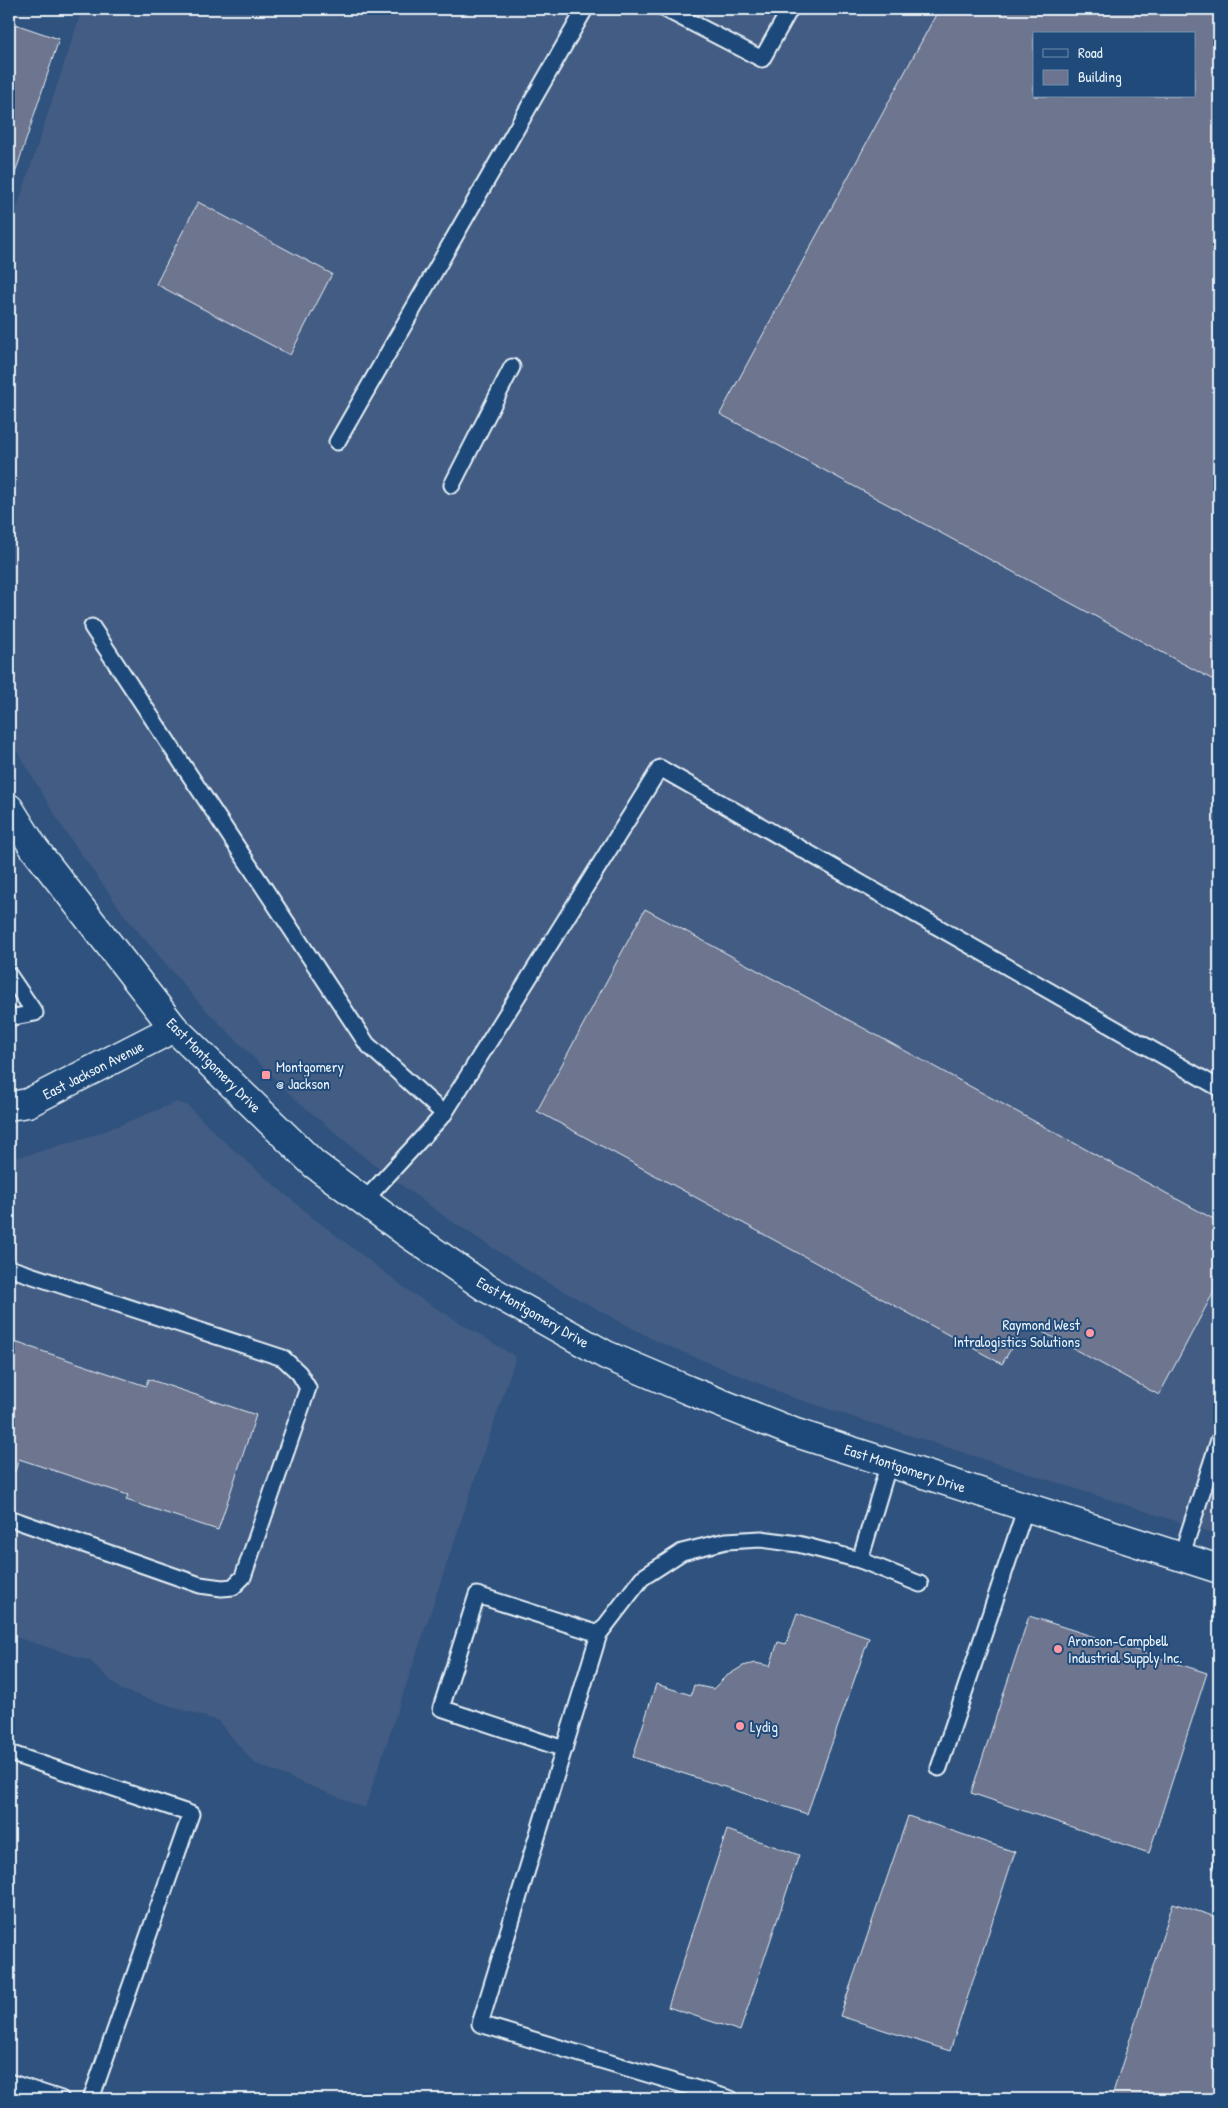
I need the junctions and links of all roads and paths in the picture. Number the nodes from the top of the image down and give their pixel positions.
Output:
1 (585, 9) edge
2 (665, 9) edge
3 (790, 9) edge
4 (512, 367) dead end
5 (337, 442) dead end
6 (452, 485) dead end
7 (92, 627) dead end
8 (9, 808) edge
9 (9, 974) edge
10 (9, 1018) edge
11 (174, 1028) junction
12 (1219, 1088) edge
13 (9, 1106) edge
14 (444, 1114) junction
15 (364, 1201) junction
16 (9, 1268) edge
17 (1219, 1440) edge
18 (889, 1463) junction
19 (1026, 1507) junction
20 (9, 1518) edge
21 (1181, 1557) junction
22 (860, 1560) junction
23 (1219, 1569) edge
24 (920, 1584) dead end
25 (599, 1634) junction
26 (564, 1749) junction
27 (9, 1753) edge
28 (939, 1768) dead end
29 (9, 2082) edge
30 (61, 2099) edge
31 (91, 2099) edge
32 (731, 2099) edge

1 - 5 lane
2 - 3 lane
4 - 6 lane
7 - 14 lane
8 - 11 main road, East Montgomery Drive
9 - 10 lane
11 - 13 main road, East Jackson Avenue
11 - 15 main road, East Montgomery Drive
12 - 14 lane
14 - 15 lane
15 - 18 main road, East Montgomery Drive
16 - 20 lane
17 - 21 lane
18 - 19 main road, East Montgomery Drive
18 - 22 lane
19 - 21 main road, East Montgomery Drive
19 - 28 lane
21 - 23 main road, East Montgomery Drive
22 - 24 lane
22 - 25 lane
25 - 26 lane
25 - 26 lane
26 - 32 lane
27 - 31 lane
29 - 30 lane

